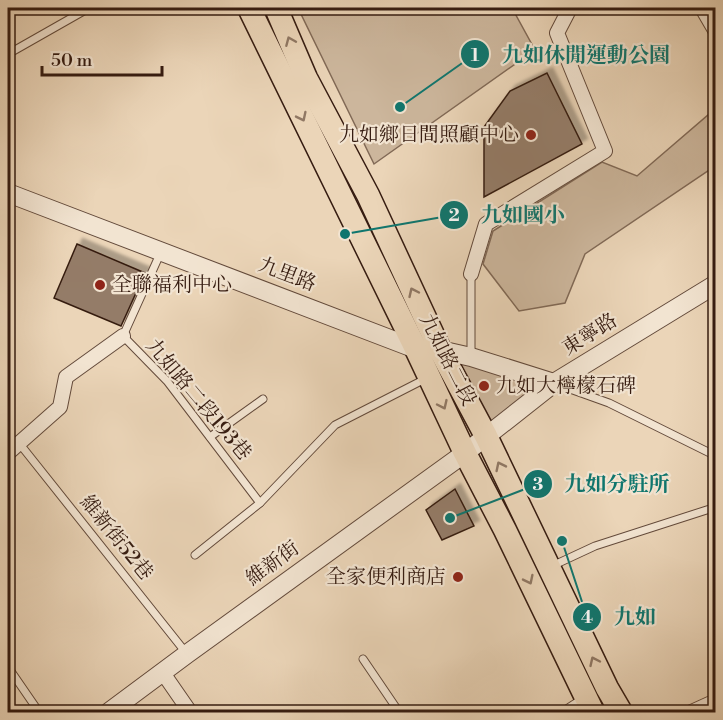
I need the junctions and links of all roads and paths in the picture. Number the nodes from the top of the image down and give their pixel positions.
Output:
1 (89, 8) edge
2 (249, 8) edge
3 (276, 8) edge
4 (570, 8) edge
5 (702, 8) edge
6 (716, 32) edge
7 (8, 54) edge
8 (297, 83) junction
9 (8, 193) edge
10 (368, 195) junction
11 (346, 208) junction
12 (161, 251) junction
13 (471, 274) joint
14 (716, 284) edge
15 (123, 336) junction
16 (417, 349) junction
17 (440, 350) junction
18 (471, 357) junction
19 (430, 377) junction
20 (554, 383) junction
21 (263, 399) dead end
22 (486, 436) junction
23 (210, 437) junction
24 (19, 443) junction
25 (8, 453) edge
26 (465, 453) junction
27 (716, 456) edge
28 (260, 502) junction
29 (716, 507) edge
30 (195, 555) dead end
31 (550, 567) junction
32 (187, 654) junction
33 (363, 659) dead end
34 (8, 667) edge
35 (163, 673) junction
36 (607, 688) junction
37 (716, 697) edge
38 (590, 705) edge
39 (39, 712) edge
40 (109, 712) edge
41 (190, 712) edge
42 (399, 712) edge
43 (562, 712) edge
44 (621, 712) edge
45 (683, 712) edge

1 - 7 lane
2 - 8 main road, 九如路二段
8 -> 3 main road, 九如路二段
4 - 13 street
5 - 6 street
8 - 10 main road, 九如路二段
8 -> 11 main road, 九如路二段
9 - 12 street, 九里路
10 - 11 main road
17 -> 10 main road, 九如路二段
11 - 16 main road, 九如路二段
12 - 15 lane, 九如路二段193巷
12 - 16 street, 九里路
13 - 18 lane
14 - 20 street, 東寧路
15 - 23 lane, 九如路二段193巷
15 - 24 street
16 - 17 street, 九里路
16 - 19 main road, 九如路二段
17 - 18 street, 九里路
17 - 22 main road, 九如路二段
18 - 20 street, 九里路
19 -> 26 main road, 九如路二段
19 - 28 lane
20 - 22 street, 東寧路
20 - 27 lane
21 - 23 lane
22 - 26 street, 東寧路
31 -> 22 main road, 九如路二段
23 - 28 lane, 九如路二段193巷
24 - 25 street
24 - 32 lane, 維新街52巷
26 - 32 street, 維新街
26 -> 38 main road, 九如路二段
28 - 30 lane
29 - 31 lane
36 -> 31 main road, 九如路二段
32 - 35 street, 維新街
33 - 42 lane
34 - 39 lane
35 - 40 street, 維新街
35 - 41 street
36 - 38 lane
36 - 44 main road, 九如路二段
37 - 45 lane
38 - 43 lane

